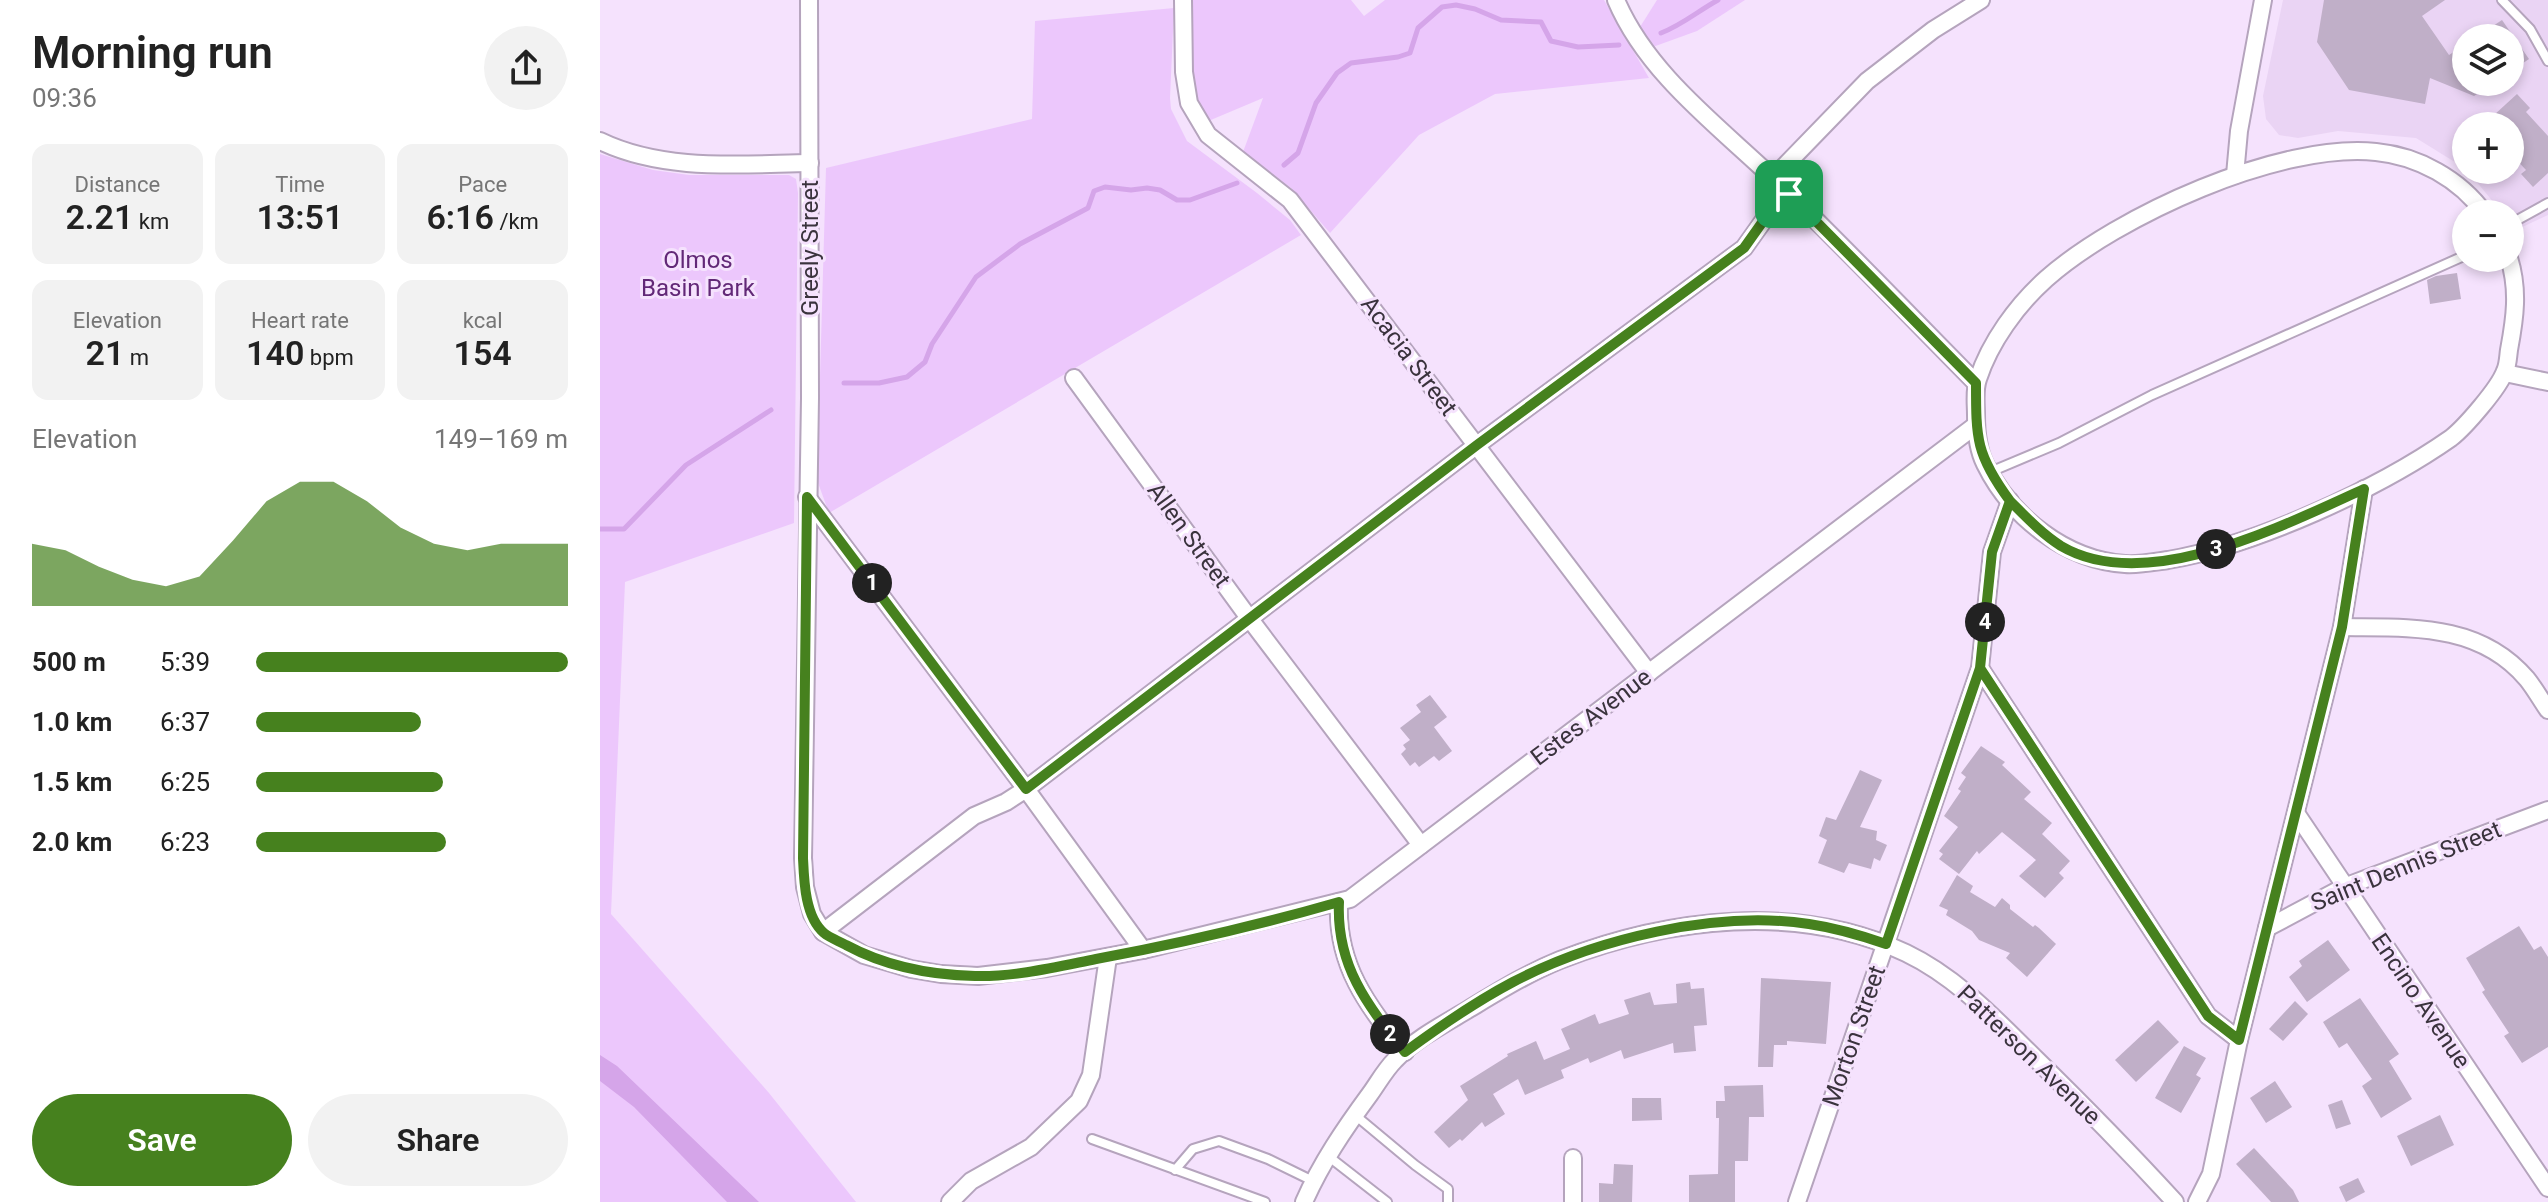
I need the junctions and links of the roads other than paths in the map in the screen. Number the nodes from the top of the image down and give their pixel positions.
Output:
1 (809, 0) edge
2 (1183, 0) edge
3 (1616, 0) edge
4 (1981, 0) edge
5 (2263, 0) edge
6 (2502, 0) edge
7 (2548, 61) edge
8 (600, 141) edge
9 (810, 163) junction
10 (2235, 175) junction
11 (1773, 178) junction
12 (1789, 194) junction
13 (2473, 200) edge
14 (2548, 203) edge
15 (2524, 216) edge
16 (2452, 261) edge
17 (2512, 272) edge
18 (2505, 373) junction
19 (1074, 378) dead end
20 (2547, 380) edge
21 (1976, 383) junction
22 (1976, 425) junction
23 (1477, 445) junction
24 (1990, 472) junction
25 (2364, 489) junction
26 (807, 497) junction
27 (2010, 501) junction
28 (1249, 618) junction
29 (2342, 627) junction
30 (1980, 668) junction
31 (1649, 673) junction
32 (2548, 710) edge
33 (1026, 789) junction
34 (2548, 810) edge
35 (2296, 813) junction
36 (1421, 845) junction
37 (2344, 887) junction
38 (1339, 902) junction
39 (2267, 928) junction
40 (823, 932) junction
41 (1886, 944) junction
42 (1143, 950) junction
43 (1108, 957) junction
44 (2239, 1040) junction
45 (1405, 1052) junction
46 (1355, 1114) junction
47 (1092, 1139) dead end
48 (1328, 1156) junction
49 (1573, 1158) dead end
50 (1175, 1170) junction
51 (1314, 1181) junction
52 (2548, 1188) edge
53 (950, 1202) edge
54 (1265, 1202) edge
55 (1304, 1202) edge
56 (1387, 1202) edge
57 (1448, 1202) edge
58 (1573, 1202) edge
59 (1797, 1202) edge
60 (2175, 1202) edge
61 (2197, 1202) edge

1 - 9 street, Greely Street
2 - 23 street, Acacia Street
3 - 11 street
4 - 11 street
5 - 10 street
6 - 7 lane
8 - 9 street
9 - 26 street, Greely Street
10 - 13 street
10 - 21 street
11 - 12 street
12 - 21 street
12 - 23 street
14 - 15 lane
16 - 24 lane
17 - 18 street
18 - 20 street
18 - 25 street
19 - 28 street, Allen Street
21 - 22 street
22 - 24 street
22 - 31 street, Estes Avenue
23 - 28 street
23 - 31 street, Acacia Street
24 - 27 street
25 - 27 street
25 - 29 street
26 - 33 street
26 - 40 street, Greely Street
27 - 30 street, Morton Street
28 - 33 street
28 - 36 street, Allen Street
29 - 32 street
29 - 35 street
30 - 41 street, Morton Street
30 - 44 street
31 - 36 street, Estes Avenue
33 - 40 street
33 - 42 street
34 - 37 street, Saint Dennis Street
35 - 37 street, Encino Avenue
35 - 39 street
36 - 38 street, Estes Avenue
37 - 39 street, Saint Dennis Street
37 - 52 street, Encino Avenue
38 - 42 street, Estes Avenue
38 - 45 street
39 - 44 street
40 - 43 street, Estes Avenue
41 - 45 street, Patterson Avenue
41 - 59 street, Morton Street
41 - 60 street, Patterson Avenue
42 - 43 street, Estes Avenue
43 - 53 street
44 - 61 street
45 - 46 street, Patterson Avenue
46 - 48 street, Patterson Avenue
46 - 57 lane
47 - 50 lane
48 - 51 street, Patterson Avenue
48 - 56 lane
49 - 58 street
50 - 51 lane
50 - 54 lane
51 - 55 street, Patterson Avenue

